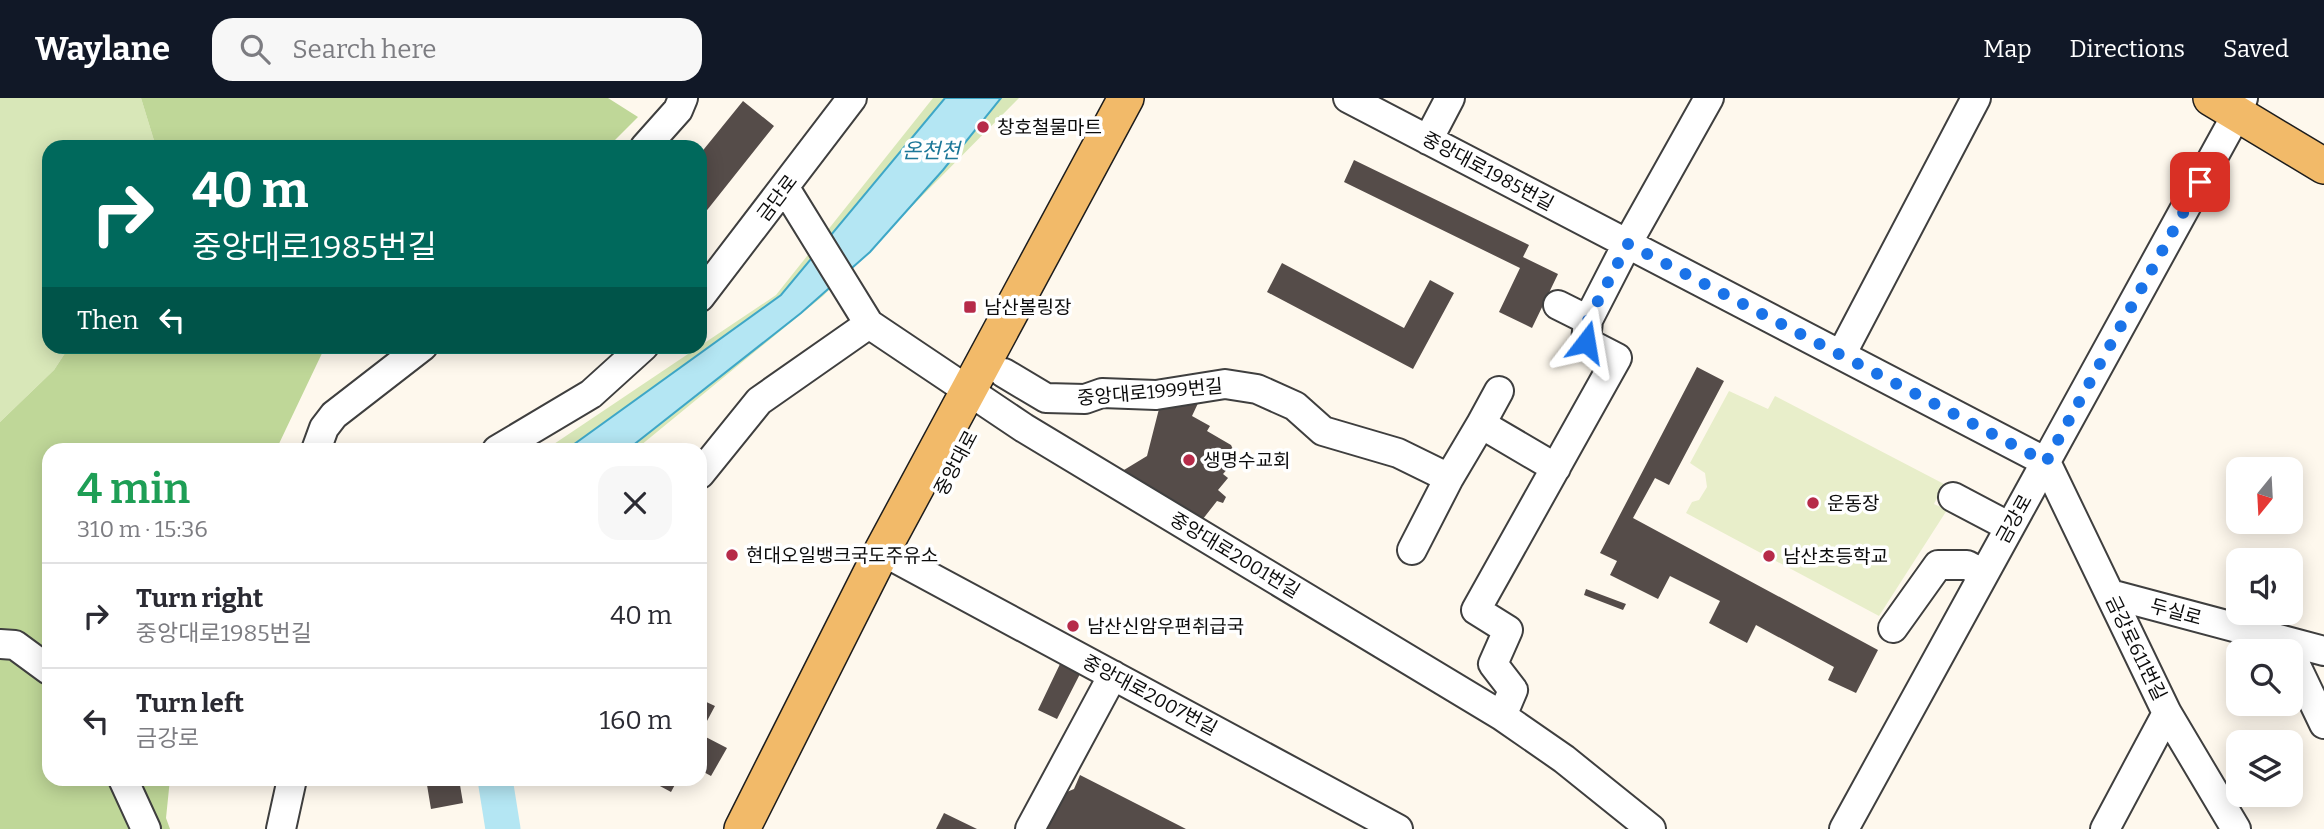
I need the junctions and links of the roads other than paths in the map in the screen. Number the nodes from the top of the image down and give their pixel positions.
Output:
1 (683, 98) edge
2 (852, 98) edge
3 (1126, 98) edge
4 (1149, 98) edge
5 (1348, 98) edge
6 (1450, 98) edge
7 (1709, 98) edge
8 (1976, 98) edge
9 (2231, 103) edge
10 (651, 140) edge
11 (1429, 140) junction
12 (2324, 166) edge
13 (785, 188) junction
14 (1628, 244) junction
15 (707, 288) edge
16 (1558, 305) dead end
17 (1588, 320) junction
18 (869, 324) junction
19 (413, 354) edge
20 (635, 354) edge
21 (1841, 355) junction
22 (987, 388) junction
23 (1499, 391) dead end
24 (1481, 424) junction
25 (319, 443) edge
26 (509, 443) edge
27 (2046, 462) junction
28 (707, 465) edge
29 (1556, 468) junction
30 (1449, 478) junction
31 (1953, 498) dead end
32 (2010, 527) junction
33 (1412, 550) dead end
34 (892, 557) junction
35 (1984, 574) junction
36 (2110, 594) junction
37 (1893, 628) dead end
38 (2256, 639) edge
39 (0, 643) edge
40 (2303, 650) edge
41 (2324, 651) edge
42 (42, 665) edge
43 (1113, 675) junction
44 (2303, 680) edge
45 (2167, 713) junction
46 (1502, 716) junction
47 (2324, 724) edge
48 (126, 786) edge
49 (290, 786) edge
50 (146, 829) edge
51 (281, 829) edge
52 (742, 829) edge
53 (765, 829) edge
54 (1030, 829) edge
55 (1398, 829) edge
56 (1651, 829) edge
57 (1844, 829) edge
58 (2105, 829) edge
59 (2236, 829) edge

1 - 10 street
2 - 13 street, 금단로
3 - 22 main road, 중앙대로
4 - 22 main road, 중앙대로
5 - 11 street, 중앙대로1985번길
6 - 11 street
7 - 14 street
8 - 21 street
9 - 12 main road
9 - 27 street, 금강로
11 - 14 street, 중앙대로1985번길
13 - 15 street, 금단로
13 - 18 street
14 - 17 street
14 - 21 street, 중앙대로1985번길
16 - 17 street
17 - 29 street
18 - 22 street
18 - 28 street
19 - 25 street
20 - 26 street
21 - 27 street, 중앙대로1985번길
22 - 30 street, 중앙대로1999번길
22 - 34 main road, 중앙대로
22 - 46 street, 중앙대로2001번길
23 - 24 street
24 - 29 street
24 - 30 street
27 - 32 street, 금강로
27 - 36 street, 금강로611번길
29 - 46 street
30 - 33 street
31 - 32 street
32 - 35 street, 금강로
34 - 43 street, 중앙대로2007번길
34 - 52 main road, 중앙대로
34 - 53 main road, 중앙대로
35 - 37 street
35 - 57 street, 금강로
36 - 38 street, 두실로
36 - 45 street, 금강로611번길
39 - 42 street
40 - 41 street, 두실로
43 - 54 street
43 - 55 street, 중앙대로2007번길
44 - 47 street
45 - 58 street
45 - 59 street, 금강로611번길
46 - 56 street, 중앙대로2001번길
48 - 50 street
49 - 51 street

